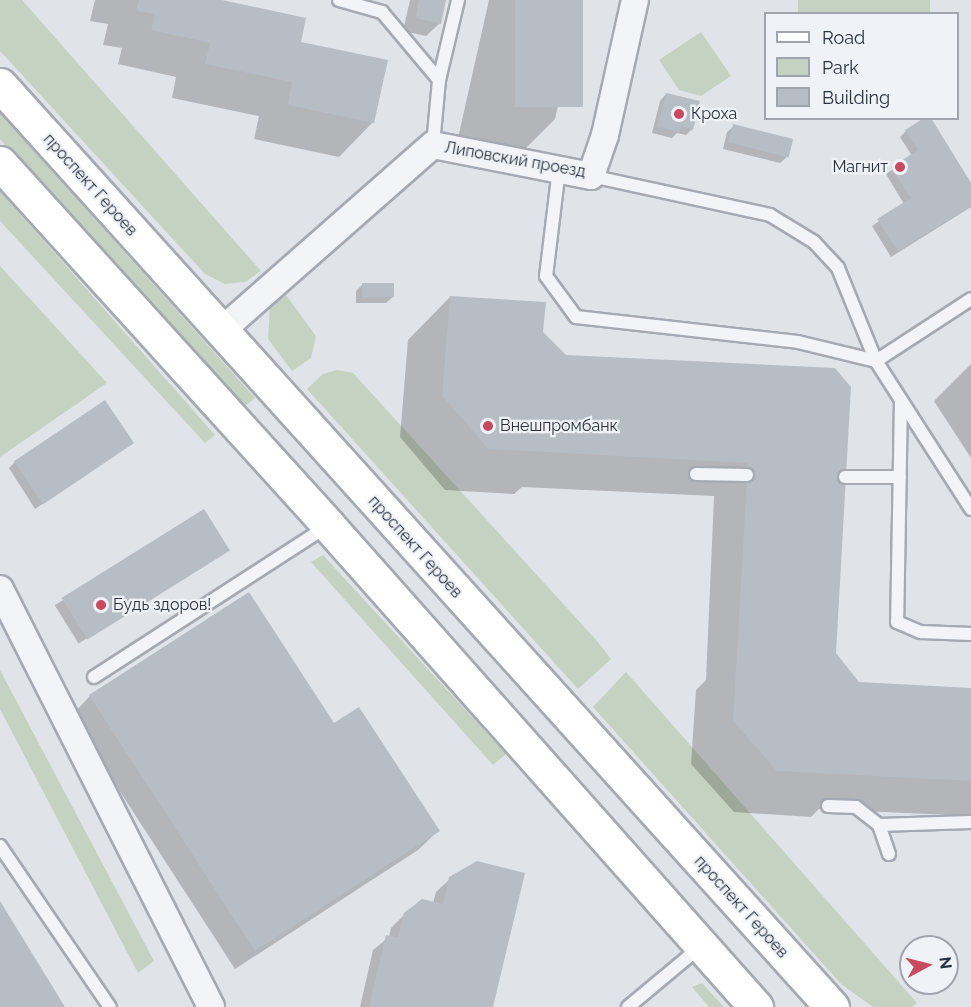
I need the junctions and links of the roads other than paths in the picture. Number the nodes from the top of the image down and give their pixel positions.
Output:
1 (339, 0) edge
2 (458, 0) edge
3 (635, 0) edge
4 (439, 80) junction
5 (0, 85) edge
6 (433, 145) junction
7 (0, 163) edge
8 (559, 169) junction
9 (591, 176) junction
10 (971, 299) edge
11 (221, 331) junction
12 (876, 361) junction
13 (901, 400) junction
14 (696, 474) dead end
15 (747, 475) dead end
16 (846, 477) dead end
17 (900, 477) junction
18 (971, 509) edge
19 (328, 525) junction
20 (0, 589) edge
21 (971, 634) edge
22 (94, 677) dead end
23 (828, 806) dead end
24 (971, 822) edge
25 (879, 825) junction
26 (0, 846) edge
27 (889, 854) dead end
28 (701, 946) junction
29 (110, 1007) edge
30 (211, 1007) edge
31 (628, 1007) edge
32 (756, 1007) edge
33 (832, 1007) edge

1 - 4 lane
2 - 4 lane
3 - 9 street, Липовский проезд
4 - 6 lane
5 - 11 main road, проспект Героев
6 - 8 street, Липовский проезд
6 - 11 street, Липовский проезд
7 - 19 main road
8 - 9 street, Липовский проезд
8 - 12 lane
9 - 12 lane
10 - 12 lane
11 - 33 main road, проспект Героев
12 - 13 lane
13 - 17 lane
13 - 18 lane
14 - 15 lane
16 - 17 lane
17 - 21 lane
19 - 22 lane
19 - 28 main road
20 - 30 street
23 - 25 lane
24 - 25 lane
25 - 27 lane
26 - 29 lane
28 - 31 lane
28 - 32 main road

